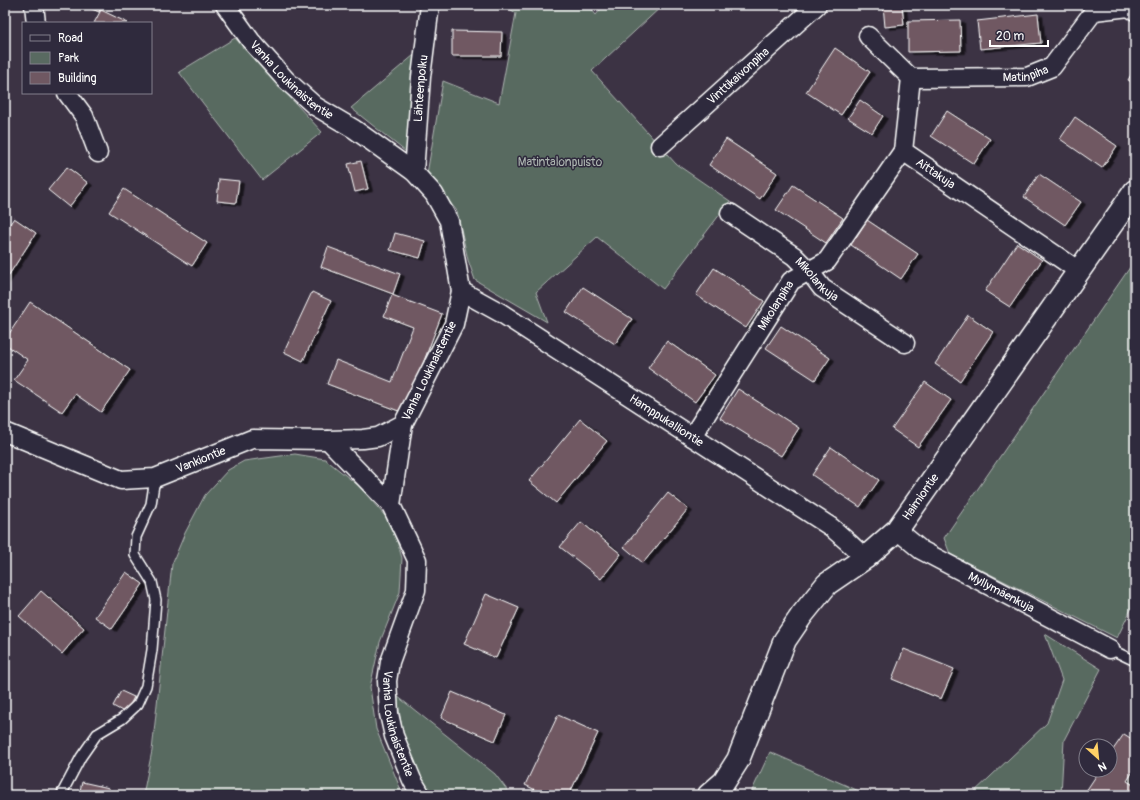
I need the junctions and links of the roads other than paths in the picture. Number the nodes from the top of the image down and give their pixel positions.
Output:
1 (34, 5) edge
2 (225, 5) edge
3 (430, 5) edge
4 (817, 5) edge
5 (1135, 11) edge
6 (36, 22) edge
7 (868, 36) dead end
8 (911, 78) junction
9 (68, 94) edge
10 (660, 146) dead end
11 (903, 151) junction
12 (98, 153) dead end
13 (414, 172) junction
14 (1135, 191) edge
15 (730, 213) dead end
16 (809, 271) junction
17 (1079, 271) junction
18 (461, 291) junction
19 (905, 343) dead end
20 (403, 424) junction
21 (5, 432) edge
22 (692, 437) junction
23 (328, 440) junction
24 (155, 478) junction
25 (391, 504) junction
26 (897, 530) junction
27 (864, 558) junction
28 (1110, 649) joint
29 (1135, 661) edge
30 (61, 795) edge
31 (421, 795) edge
32 (709, 795) edge

1 - 6 street
2 - 13 street, Vanha Loukinaistentie
3 - 13 street, Lähteenpolku
4 - 10 street, Vinttikaivonpiha
5 - 8 street, Matinpiha
7 - 8 street
8 - 11 street, Aittakuja
9 - 12 street
11 - 16 street, Mikolanpiha
11 - 17 street, Aittakuja
13 - 18 street, Vanha Loukinaistentie
14 - 17 street, Haimiontie
15 - 16 street, Mikolankuja
16 - 19 street, Mikolankuja
16 - 22 street, Mikolanpiha
17 - 26 street, Haimiontie
18 - 20 street, Vanha Loukinaistentie
18 - 22 street, Hamppukalliontie
20 - 23 street, Vankiontie
20 - 25 street, Vanha Loukinaistentie
21 - 24 street, Vankiontie
22 - 27 street, Hamppukalliontie
23 - 24 street, Vankiontie
23 - 25 street
24 - 30 lane
25 - 31 street, Vanha Loukinaistentie
26 - 27 street, Haimiontie
26 - 28 street, Myllymäenkuja
27 - 32 street, Haimiontie
28 - 29 lane

